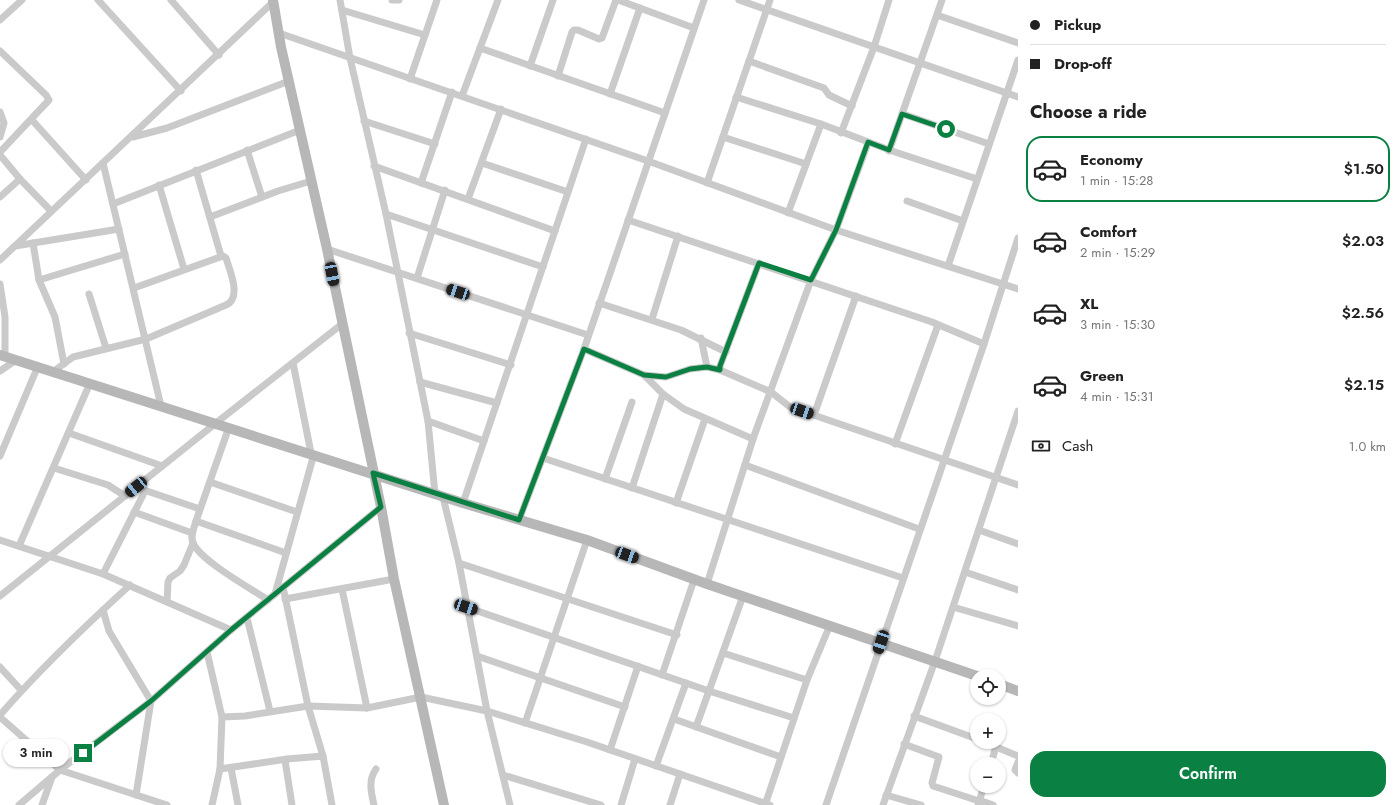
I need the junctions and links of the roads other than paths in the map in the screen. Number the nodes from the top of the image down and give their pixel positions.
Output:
1 (22, 0) edge
2 (98, 0) edge
3 (171, 0) edge
4 (340, 0) edge
5 (392, 0) edge
6 (399, 0) edge
7 (437, 0) edge
8 (498, 0) edge
9 (553, 0) edge
10 (617, 0) edge
11 (704, 0) edge
12 (739, 0) edge
13 (770, 0) edge
14 (942, 0) edge
15 (273, 1) edge
16 (887, 1) edge
17 (640, 8) junction
18 (342, 10) junction
19 (766, 10) junction
20 (937, 14) junction
21 (0, 20) edge
22 (694, 28) junction
23 (278, 33) junction
24 (425, 35) junction
25 (1018, 43) edge
26 (874, 47) junction
27 (480, 48) junction
28 (0, 51) edge
29 (219, 55) junction
30 (350, 58) junction
31 (1018, 60) edge
32 (749, 61) junction
33 (921, 63) junction
34 (530, 66) junction
35 (558, 76) junction
36 (410, 78) junction
37 (289, 80) junction
38 (181, 91) junction
39 (452, 92) junction
40 (1007, 93) junction
41 (610, 94) junction
42 (462, 96) junction
43 (736, 97) junction
44 (1018, 97) edge
45 (852, 106) junction
46 (501, 109) junction
47 (0, 112) edge
48 (665, 113) junction
49 (902, 114) junction
50 (32, 120) junction
51 (364, 120) junction
52 (821, 124) junction
53 (300, 130) junction
54 (841, 133) junction
55 (0, 137) edge
56 (723, 137) junction
57 (131, 138) junction
58 (586, 139) junction
59 (868, 142) junction
60 (434, 144) junction
61 (989, 144) junction
62 (247, 150) junction
63 (889, 150) junction
64 (0, 153) edge
65 (648, 161) junction
66 (103, 163) junction
67 (482, 163) junction
68 (806, 164) junction
69 (374, 166) junction
70 (196, 170) junction
71 (20, 179) junction
72 (977, 179) junction
73 (86, 180) junction
74 (311, 181) junction
75 (421, 183) junction
76 (707, 183) junction
77 (159, 185) junction
78 (445, 190) junction
79 (568, 192) junction
80 (0, 197) edge
81 (262, 197) junction
82 (468, 199) junction
83 (907, 201) dead end
84 (113, 204) junction
85 (51, 211) junction
86 (788, 213) junction
87 (386, 214) junction
88 (210, 217) junction
89 (628, 220) junction
90 (963, 221) junction
91 (119, 229) junction
92 (432, 230) junction
93 (836, 230) junction
94 (555, 231) junction
95 (678, 236) junction
96 (1018, 238) edge
97 (34, 243) junction
98 (14, 246) junction
99 (327, 249) junction
100 (125, 254) junction
101 (221, 256) junction
102 (0, 260) edge
103 (759, 263) junction
104 (948, 266) junction
105 (543, 267) junction
106 (184, 270) junction
107 (396, 272) junction
108 (417, 278) junction
109 (39, 280) junction
110 (811, 280) junction
111 (0, 284) edge
112 (1002, 284) junction
113 (134, 288) junction
114 (1018, 289) edge
115 (89, 294) dead end
116 (856, 296) junction
117 (599, 303) junction
118 (527, 314) junction
119 (652, 319) junction
120 (342, 324) junction
121 (938, 325) junction
122 (409, 333) junction
123 (588, 335) junction
124 (700, 338) junction
125 (146, 339) junction
126 (984, 344) junction
127 (106, 348) junction
128 (584, 349) junction
129 (726, 352) junction
130 (3, 356) edge
131 (16, 360) junction
132 (293, 363) junction
133 (64, 364) junction
134 (510, 365) junction
135 (38, 366) junction
136 (707, 367) junction
137 (720, 370) junction
138 (0, 371) edge
139 (54, 371) junction
140 (644, 375) junction
141 (420, 382) junction
142 (90, 383) junction
143 (771, 392) junction
144 (663, 394) junction
145 (632, 402) dead end
146 (497, 403) junction
147 (161, 406) junction
148 (1018, 412) edge
149 (814, 415) junction
150 (705, 419) junction
151 (428, 421) junction
152 (216, 423) junction
153 (229, 427) junction
154 (69, 433) junction
155 (1015, 433) edge
156 (753, 439) junction
157 (484, 441) junction
158 (895, 444) junction
159 (312, 454) junction
160 (0, 456) edge
161 (543, 458) junction
162 (943, 460) junction
163 (745, 465) junction
164 (162, 466) junction
165 (54, 468) junction
166 (373, 473) junction
167 (996, 478) junction
168 (605, 479) junction
169 (210, 482) junction
170 (1018, 485) edge
171 (136, 487) junction
172 (632, 488) junction
173 (145, 491) junction
174 (439, 495) junction
175 (125, 496) junction
176 (463, 503) junction
177 (676, 503) junction
178 (381, 507) junction
179 (200, 509) junction
180 (134, 512) junction
181 (298, 512) junction
182 (519, 520) junction
183 (727, 520) junction
184 (196, 521) junction
185 (919, 529) junction
186 (979, 530) junction
187 (192, 533) junction
188 (0, 540) edge
189 (586, 540) junction
190 (193, 543) junction
191 (1018, 544) edge
192 (19, 546) junction
193 (286, 553) junction
194 (50, 555) junction
195 (459, 562) junction
196 (965, 572) junction
197 (103, 574) junction
198 (903, 578) junction
199 (394, 579) junction
200 (694, 580) junction
201 (707, 584) junction
202 (130, 585) junction
203 (283, 587) junction
204 (342, 589) junction
205 (1018, 590) edge
206 (275, 594) junction
207 (0, 596) edge
208 (743, 596) junction
209 (285, 599) junction
210 (567, 599) junction
211 (268, 600) junction
212 (167, 602) junction
213 (466, 607) junction
214 (953, 607) junction
215 (103, 610) junction
216 (246, 618) junction
217 (830, 625) junction
218 (1018, 626) edge
219 (231, 630) junction
220 (677, 635) junction
221 (554, 637) junction
222 (881, 642) junction
223 (206, 652) junction
224 (723, 653) junction
225 (477, 656) junction
226 (935, 661) junction
227 (638, 666) junction
228 (0, 667) edge
229 (970, 674) edge
230 (662, 675) junction
231 (541, 677) junction
232 (807, 680) junction
233 (686, 683) junction
234 (1006, 686) edge
235 (21, 690) junction
236 (1018, 690) edge
237 (709, 691) junction
238 (421, 697) junction
239 (151, 701) junction
240 (308, 706) junction
241 (625, 707) junction
242 (367, 708) junction
243 (487, 711) junction
244 (270, 712) junction
245 (0, 716) edge
246 (914, 716) junction
247 (222, 717) junction
248 (794, 718) junction
249 (674, 719) junction
250 (525, 723) junction
251 (696, 727) junction
252 (970, 737) edge
253 (904, 744) junction
254 (1003, 749) edge
255 (610, 750) junction
256 (323, 756) junction
257 (1018, 756) edge
258 (782, 757) junction
259 (635, 759) junction
260 (285, 760) junction
261 (1018, 762) edge
262 (656, 766) junction
263 (231, 768) junction
264 (220, 769) junction
265 (376, 769) dead end
266 (60, 770) junction
267 (1018, 773) edge
268 (680, 774) junction
269 (503, 775) junction
270 (52, 777) junction
271 (136, 795) junction
272 (886, 795) junction
273 (979, 802) edge
274 (19, 805) edge
275 (42, 805) edge
276 (167, 805) edge
277 (212, 805) edge
278 (238, 805) edge
279 (292, 805) edge
280 (332, 805) edge
281 (374, 805) edge
282 (444, 805) edge
283 (510, 805) edge
284 (601, 805) edge
285 (621, 805) edge
286 (670, 805) edge
287 (767, 805) edge
288 (826, 805) edge
289 (883, 805) edge
290 (921, 805) edge
291 (993, 805) edge

1 - 21 street
2 - 38 street
3 - 29 street
4 - 18 street
5 - 6 street
7 - 24 street
8 - 27 street
9 - 34 street
10 - 17 street
10 - 35 street
11 - 22 street
12 - 19 street
13 - 19 street
14 - 20 street
15 - 23 street
15 - 29 street
16 - 26 street
17 - 22 street
17 - 41 street
18 - 24 street
18 - 30 street
19 - 26 street
19 - 32 street
20 - 25 street
20 - 33 street
22 - 48 street
23 - 30 street
23 - 37 street
24 - 36 street
26 - 33 street
26 - 45 street
27 - 34 street
27 - 42 street
28 - 50 street
29 - 38 street
30 - 36 street
30 - 51 street
31 - 40 street
32 - 43 street
32 - 45 street
33 - 40 street
33 - 49 street
34 - 35 street
35 - 41 street
36 - 39 street
37 - 53 street
37 - 57 street
38 - 57 street
39 - 42 street
39 - 60 street
40 - 44 street
40 - 61 street
41 - 48 street
42 - 46 street
43 - 52 street
43 - 56 street
45 - 54 street
46 - 58 street
46 - 67 street
47 - 55 street
48 - 65 street
49 - 61 street
49 - 63 street
50 - 64 street
50 - 73 street
51 - 60 street
51 - 69 street
52 - 54 street
52 - 68 street
53 - 62 street
53 - 74 street
54 - 59 street
56 - 68 street
56 - 76 street
57 - 66 street
58 - 65 street
58 - 79 street
59 - 63 street
59 - 93 street
60 - 75 street
61 - 72 street
62 - 70 street
62 - 81 street
63 - 72 street
64 - 71 street
65 - 76 street
65 - 89 street
66 - 73 street
66 - 84 street
67 - 79 street
67 - 82 street
68 - 86 street
69 - 75 street
69 - 87 street
70 - 77 street
70 - 88 street
71 - 80 street
71 - 85 street
72 - 90 street
73 - 85 street
74 - 81 street
74 - 99 street
75 - 78 street
76 - 86 street
77 - 84 street
77 - 106 street
78 - 82 street
78 - 92 street
79 - 94 street
81 - 88 street
82 - 94 street
83 - 90 street
84 - 91 street
85 - 98 street
86 - 93 street
87 - 92 street
87 - 107 street
88 - 101 street
89 - 95 street
89 - 117 street
90 - 104 street
91 - 97 street
91 - 100 street
92 - 105 street
92 - 108 street
93 - 104 street
93 - 110 street
94 - 105 street
95 - 103 street
95 - 119 street
96 - 112 street
97 - 98 street
97 - 109 street
98 - 102 street
99 - 107 street
99 - 120 street
100 - 109 street
100 - 113 street
101 - 106 street
101 - 125 street
103 - 110 street
103 - 129 street
104 - 112 street
105 - 118 street
106 - 113 street
107 - 108 street
107 - 122 street
108 - 118 street
109 - 133 street
110 - 116 street
110 - 143 street
111 - 130 street
112 - 114 street
112 - 126 street
113 - 125 street
115 - 127 street
116 - 121 street
116 - 149 street
117 - 119 street
117 - 123 street
118 - 123 street
118 - 134 street
119 - 124 street
120 - 132 street
120 - 166 street
121 - 126 street
121 - 158 street
122 - 134 street
122 - 141 street
123 - 128 street
124 - 129 street
124 - 136 street
125 - 127 street
125 - 147 street
126 - 162 street
127 - 133 street
128 - 140 street
128 - 161 street
129 - 137 street
130 - 131 street
131 - 135 street
131 - 138 street
132 - 152 street
132 - 159 street
133 - 139 street
134 - 146 street
135 - 139 street
135 - 160 street
136 - 137 street
136 - 140 street
137 - 143 street
139 - 142 street
140 - 144 street
141 - 146 street
141 - 151 street
142 - 147 street
142 - 154 street
143 - 149 street
143 - 156 street
144 - 150 street
144 - 172 street
145 - 168 street
146 - 157 street
147 - 152 street
148 - 155 street
149 - 158 street
150 - 156 street
150 - 177 street
151 - 157 street
151 - 174 street
152 - 153 street
152 - 164 street
153 - 159 street
153 - 169 street
154 - 164 street
154 - 165 street
155 - 167 street
156 - 163 street
157 - 176 street
158 - 162 street
159 - 166 street
159 - 181 street
161 - 168 street
161 - 182 street
162 - 167 street
162 - 185 street
163 - 183 street
163 - 185 street
164 - 171 street
165 - 175 street
165 - 192 street
166 - 174 street
166 - 178 street
167 - 170 street
167 - 186 street
168 - 172 street
169 - 179 street
169 - 181 street
171 - 173 street
171 - 175 street
172 - 177 street
173 - 179 street
173 - 180 street
174 - 176 street
174 - 195 street
175 - 194 street
176 - 182 street
177 - 183 street
178 - 199 street
178 - 203 street
179 - 184 street
180 - 187 street
180 - 197 street
181 - 193 street
182 - 189 street
183 - 198 street
183 - 201 street
184 - 187 street
184 - 193 street
185 - 198 street
186 - 191 street
186 - 196 street
187 - 190 street
188 - 192 street
189 - 200 street
189 - 210 street
190 - 211 street
190 - 212 street
192 - 194 street
193 - 206 street
194 - 197 street
194 - 207 street
195 - 210 street
195 - 213 street
196 - 205 street
196 - 214 street
197 - 202 street
198 - 222 street
199 - 204 street
199 - 238 street
200 - 201 street
200 - 220 street
201 - 208 street
202 - 212 street
202 - 215 street
203 - 206 street
203 - 209 street
204 - 209 street
204 - 242 street
206 - 211 street
208 - 217 street
208 - 224 street
209 - 240 street
210 - 220 street
210 - 221 street
211 - 216 street
212 - 219 street
213 - 221 street
213 - 225 street
214 - 218 street
214 - 226 street
215 - 235 street
215 - 239 street
216 - 219 street
216 - 244 street
217 - 222 street
217 - 232 street
219 - 223 street
220 - 230 street
221 - 227 street
221 - 231 street
222 - 226 street
222 - 288 street
223 - 239 street
223 - 247 street
224 - 232 street
224 - 237 street
225 - 231 street
225 - 243 street
226 - 229 street
226 - 246 street
227 - 230 street
227 - 241 street
228 - 235 street
230 - 233 street
231 - 241 street
231 - 250 street
232 - 248 street
233 - 237 street
233 - 249 street
234 - 236 street
235 - 245 street
237 - 248 street
237 - 251 street
238 - 242 street
238 - 243 street
238 - 282 street
239 - 266 street
239 - 271 street
240 - 242 street
240 - 244 street
240 - 256 street
241 - 255 street
243 - 250 street
243 - 269 street
244 - 247 street
245 - 266 street
246 - 252 street
246 - 253 street
247 - 264 street
248 - 258 street
249 - 251 street
249 - 262 street
250 - 255 street
251 - 258 street
253 - 272 street
253 - 273 street
254 - 257 street
255 - 259 street
256 - 260 street
256 - 280 street
258 - 287 street
259 - 262 street
259 - 285 street
260 - 263 street
260 - 279 street
261 - 267 street
262 - 268 street
263 - 264 street
263 - 278 street
264 - 277 street
265 - 281 street
266 - 270 street
266 - 271 street
268 - 286 street
268 - 287 street
269 - 283 street
269 - 284 street
270 - 274 street
270 - 275 street
271 - 276 street
272 - 289 street
272 - 290 street
273 - 291 street

